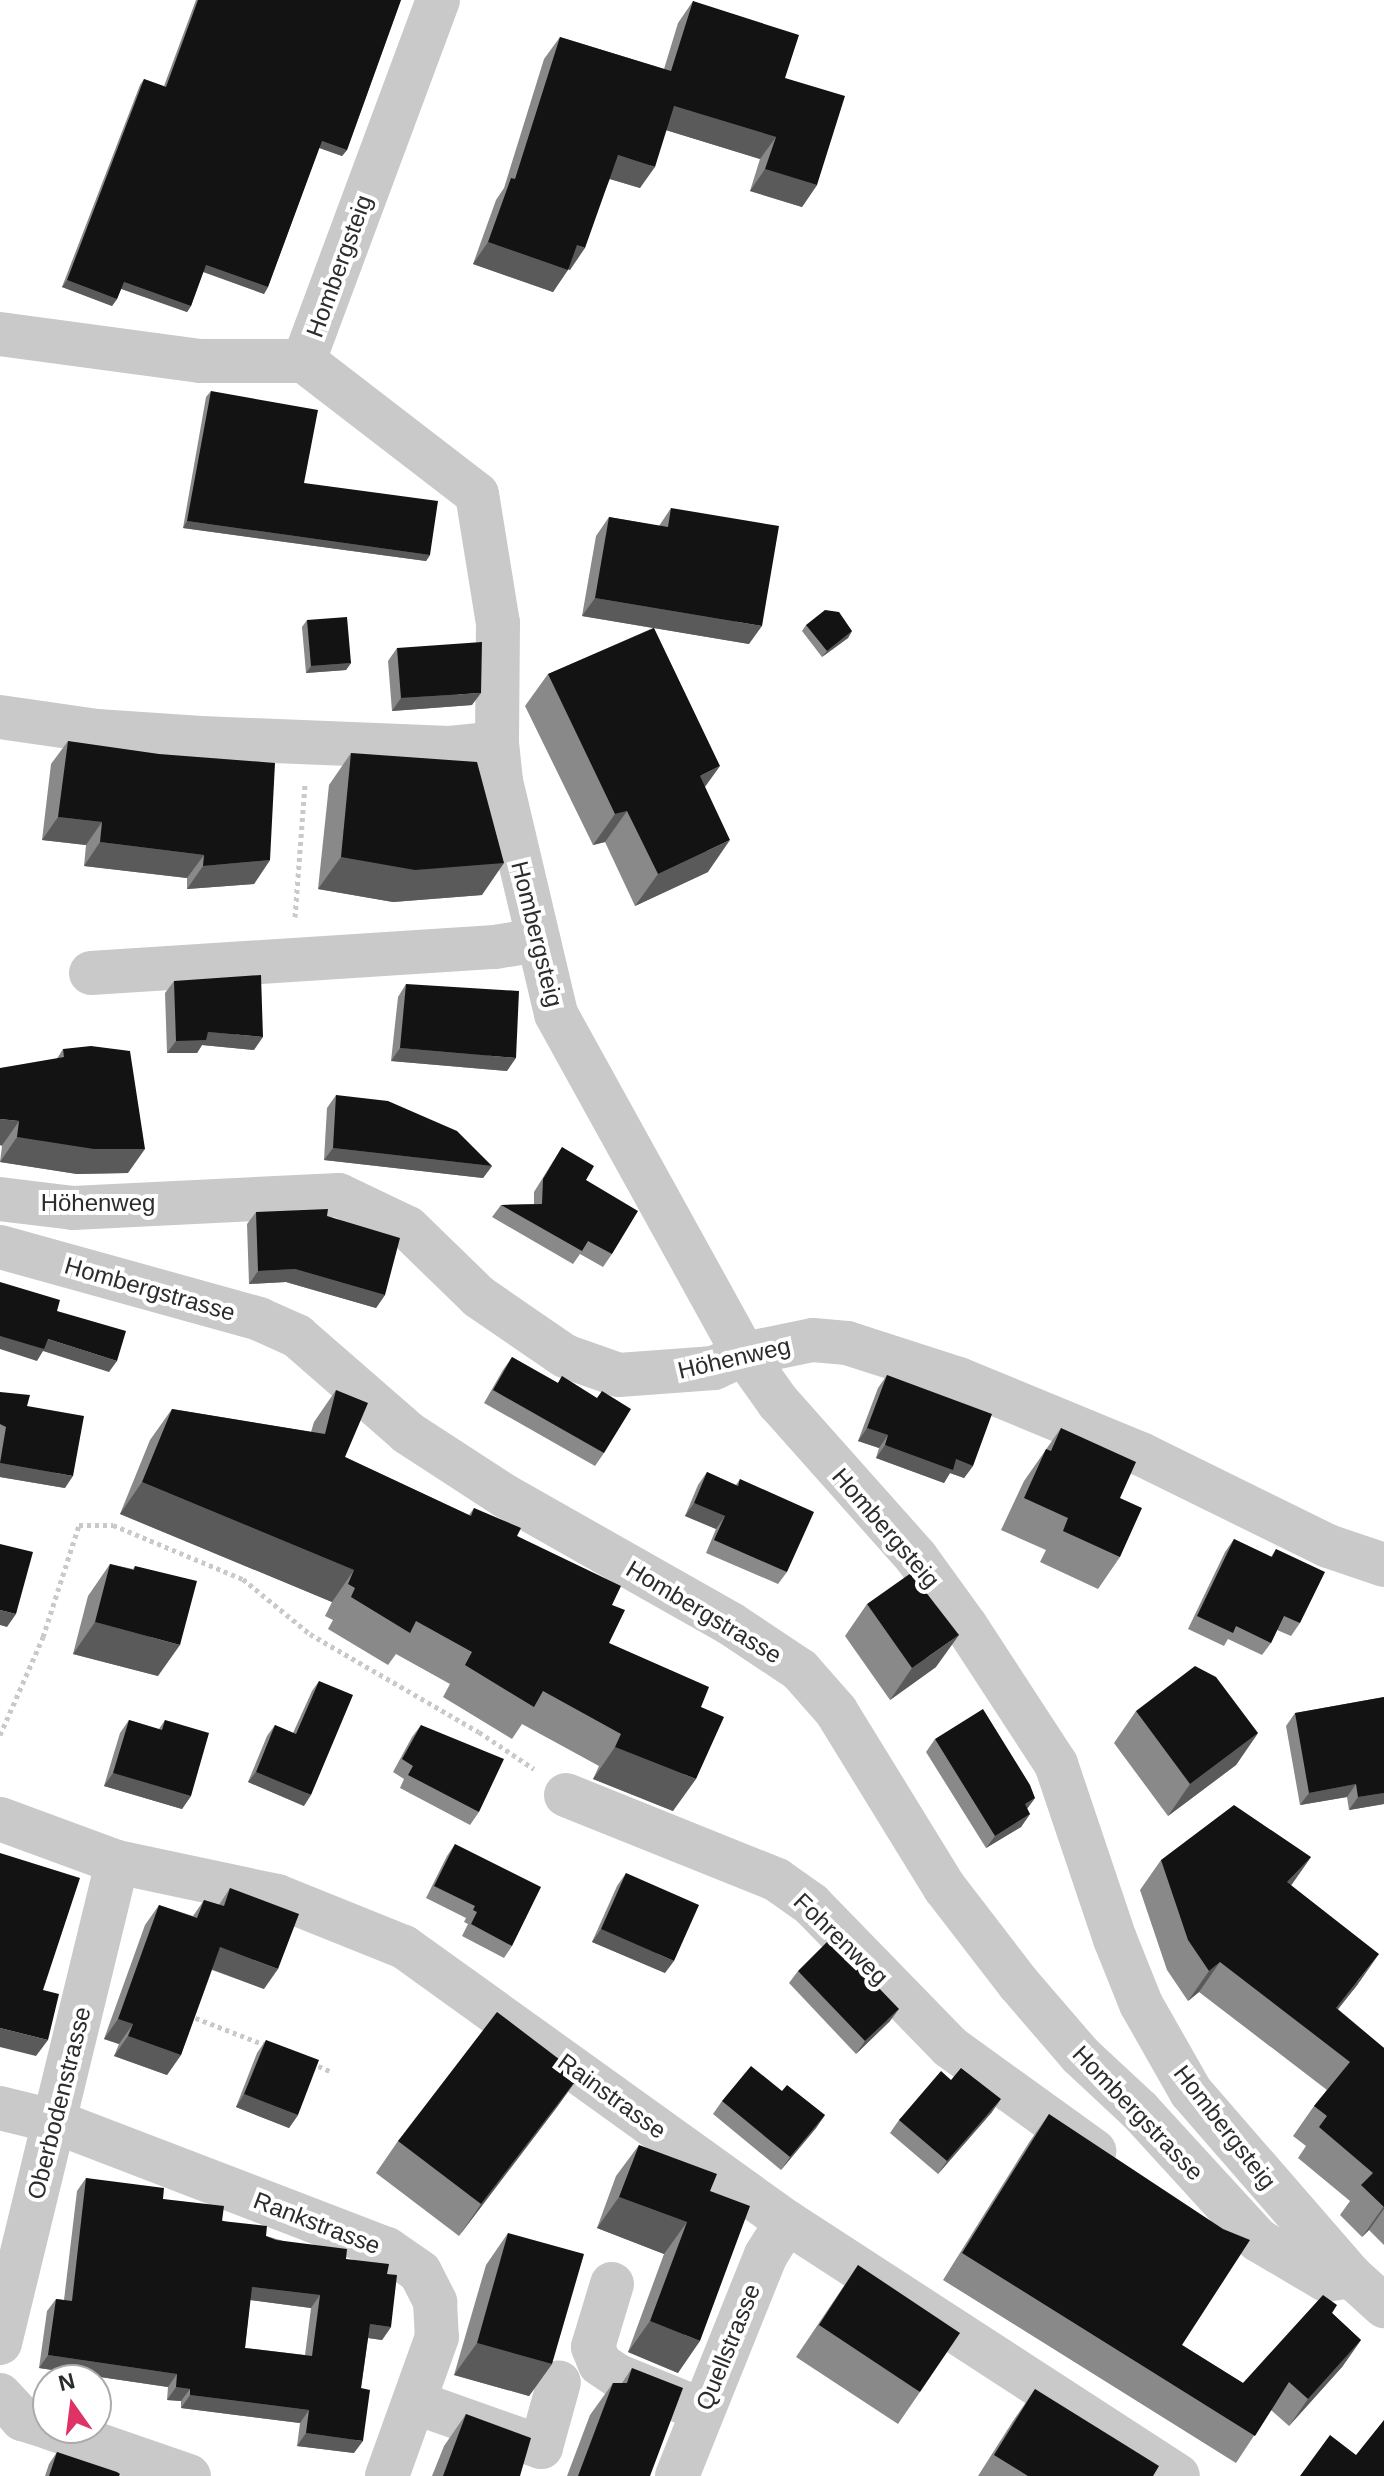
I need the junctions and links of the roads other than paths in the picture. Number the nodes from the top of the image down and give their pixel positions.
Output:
1 (438, 0) edge
2 (0, 334) edge
3 (304, 361) junction
4 (0, 717) edge
5 (497, 743) junction
6 (538, 940) junction
7 (91, 973) dead end
8 (0, 1199) edge
9 (0, 1247) edge
10 (744, 1354) junction
11 (1384, 1565) edge
12 (566, 1795) road end
13 (0, 1819) edge
14 (117, 1862) junction
15 (0, 2108) edge
16 (53, 2121) junction
17 (1129, 2175) edge
18 (1167, 2201) edge
19 (787, 2222) junction
20 (1258, 2240) junction
21 (1351, 2276) junction
22 (612, 2284) dead end
23 (1384, 2306) edge
24 (0, 2343) edge
25 (559, 2382) edge
26 (0, 2395) edge
27 (414, 2402) junction
28 (702, 2410) junction
29 (32, 2422) edge
30 (96, 2444) edge
31 (189, 2476) edge
32 (387, 2476) edge
33 (677, 2476) edge
34 (1178, 2476) edge

1 - 3 street, Hombergsteig
2 - 3 street
3 - 5 street, Hombergsteig
4 - 5 street
5 - 6 street, Hombergsteig
6 - 7 street
6 - 10 street, Hombergsteig
8 - 10 street, Höhenweg
9 - 20 street, Hombergstrasse
10 - 11 street, Höhenweg
10 - 21 street, Hombergsteig
12 - 17 street, Fohrenweg
13 - 14 street, Rainstrasse
14 - 16 street, Oberbodenstrasse
14 - 19 street, Rainstrasse
15 - 16 street, Rankstrasse
16 - 24 street, Oberbodenstrasse
16 - 27 street, Rankstrasse
18 - 20 street
19 - 28 street, Quellstrasse
19 - 34 street, Rainstrasse
20 - 21 street, Hombergstrasse
21 - 23 street
22 - 28 street
25 - 27 street
26 - 29 street
27 - 32 street, Rankstrasse
28 - 33 street, Quellstrasse
30 - 31 street

